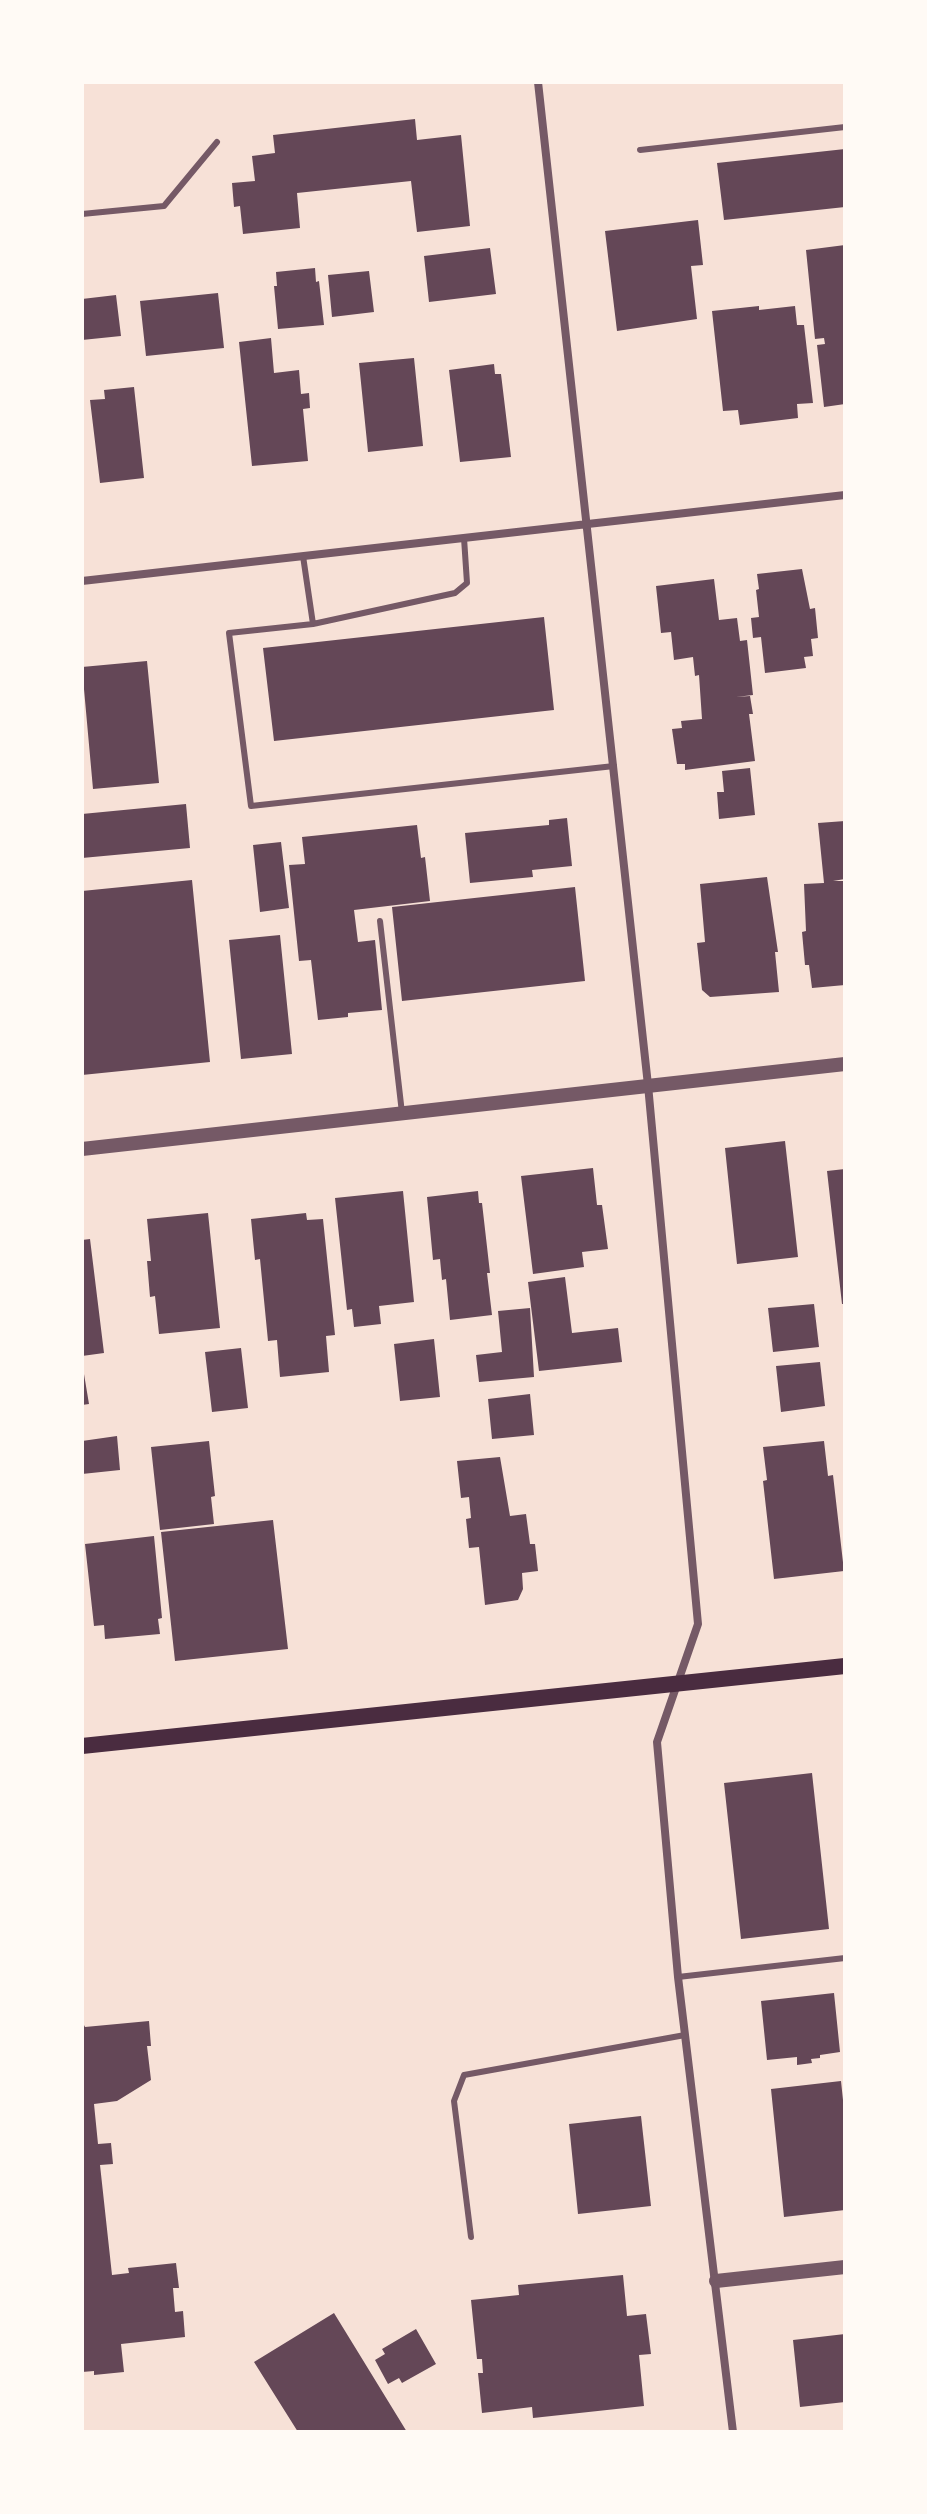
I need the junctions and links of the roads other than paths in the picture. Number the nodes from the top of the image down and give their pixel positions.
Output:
1 (538, 82) edge
2 (845, 127) edge
3 (217, 142) dead end
4 (640, 150) dead end
5 (82, 214) edge
6 (845, 495) edge
7 (587, 524) junction
8 (464, 538) junction
9 (303, 556) junction
10 (82, 581) edge
11 (313, 624) junction
12 (614, 766) junction
13 (380, 921) dead end
14 (845, 1064) edge
15 (648, 1085) junction
16 (402, 1113) junction
17 (82, 1149) edge
18 (845, 1666) edge
19 (680, 1682) junction
20 (82, 1746) edge
21 (845, 1958) edge
22 (678, 1977) junction
23 (685, 2035) junction
24 (471, 2237) dead end
25 (845, 2267) edge
26 (716, 2281) junction
27 (733, 2432) edge

1 - 7 street
2 - 4 lane
3 - 5 lane
6 - 7 street
7 - 8 street
7 - 12 street
8 - 9 street
8 - 11 lane
9 - 10 street
9 - 11 lane
11 - 12 lane
12 - 15 street
13 - 16 lane
14 - 15 street
15 - 16 street
15 - 19 street
16 - 17 street
18 - 19 main road
19 - 20 main road
19 - 22 street
21 - 22 lane
22 - 23 street
23 - 24 lane
23 - 26 street
25 - 26 street
26 - 27 street

